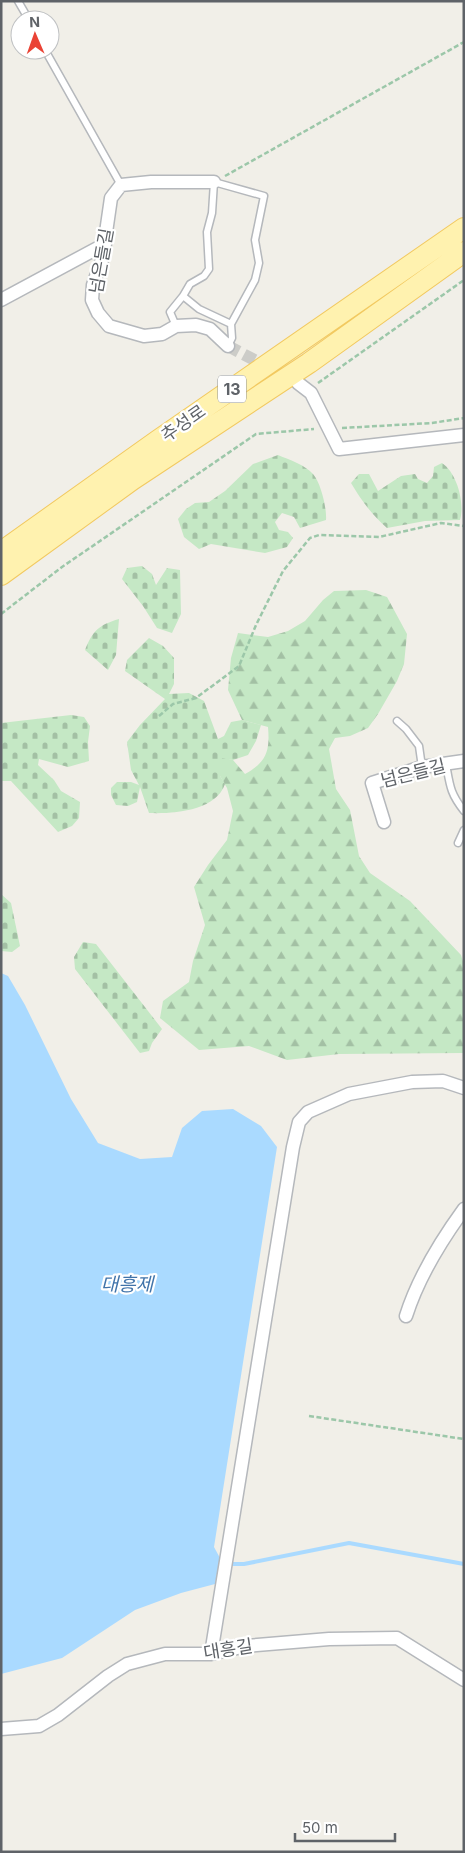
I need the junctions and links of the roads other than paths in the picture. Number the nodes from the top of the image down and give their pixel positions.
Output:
1 (52, 60) edge
2 (214, 182) junction
3 (121, 185) junction
4 (464, 228) edge
5 (105, 244) junction
6 (464, 252) edge
7 (183, 296) junction
8 (1, 300) edge
9 (231, 324) junction
10 (176, 326) junction
11 (228, 346) joint
12 (298, 383) tunnel mouth
13 (464, 435) edge
14 (1, 552) edge
15 (1, 575) edge
16 (398, 721) dead end
17 (464, 761) edge
18 (446, 764) junction
19 (422, 767) junction
20 (464, 811) edge
21 (384, 822) dead end
22 (464, 830) edge
23 (458, 843) dead end
24 (464, 1088) edge
25 (464, 1209) edge
26 (406, 1316) dead end
27 (211, 1654) junction
28 (464, 1680) edge
29 (1, 1729) edge

1 - 3 lane
2 - 3 street
2 - 7 lane
2 - 9 lane
3 - 5 street, 넘은들길
4 - 14 main road, 추성로 / 13
5 - 8 street
5 - 10 street, 넘은들길
6 - 15 main road, 추성로 / 13
7 - 9 lane
7 - 10 lane
9 - 11 lane
10 - 11 street, 넘은들길
12 - 13 street
16 - 19 lane
17 - 18 street, 넘은들길
18 - 19 street, 넘은들길
18 - 20 lane
19 - 21 street, 넘은들길
22 - 23 lane
24 - 27 street
25 - 26 street
27 - 28 street, 대흥길
27 - 29 street, 대흥길

